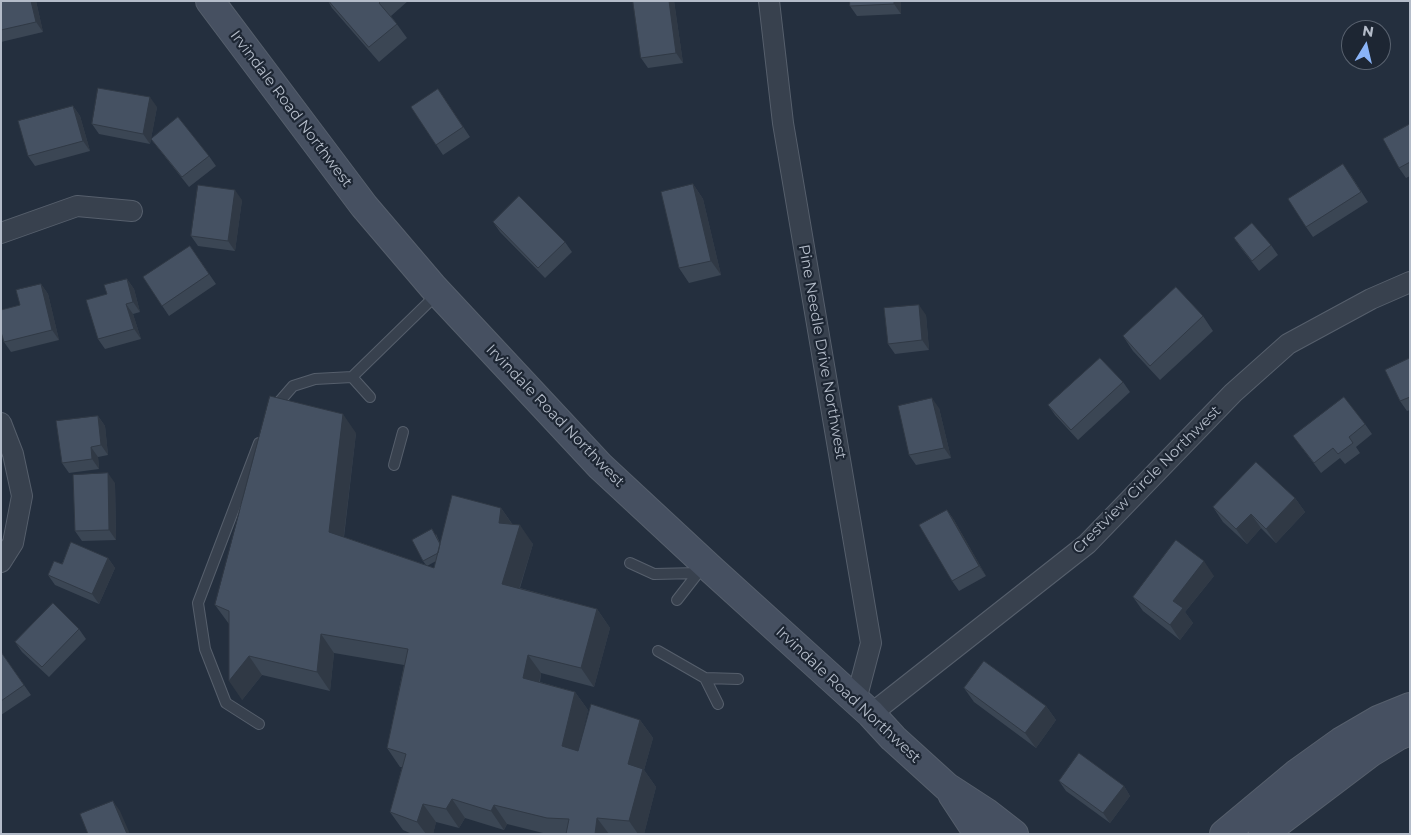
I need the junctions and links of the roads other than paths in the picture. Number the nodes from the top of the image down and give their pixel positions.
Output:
1 (210, 1) edge
2 (769, 1) edge
3 (132, 211) dead end
4 (1, 233) edge
5 (1410, 282) edge
6 (433, 287) junction
7 (352, 377) junction
8 (370, 397) dead end
9 (269, 418) edge
10 (1, 423) edge
11 (403, 432) dead end
12 (262, 437) edge
13 (394, 465) dead end
14 (1, 562) edge
15 (630, 563) dead end
16 (705, 572) junction
17 (677, 600) dead end
18 (658, 651) dead end
19 (705, 678) junction
20 (738, 679) dead end
21 (718, 704) dead end
22 (864, 707) junction
23 (1410, 707) edge
24 (258, 724) dead end
25 (1410, 731) edge
26 (947, 787) junction
27 (980, 834) edge
28 (1014, 834) edge
29 (1224, 834) edge
30 (1263, 834) edge

1 - 6 street, Irvindale Road Northwest
2 - 22 street, Pine Needle Drive Northwest
3 - 4 street
5 - 22 street, Crestview Circle Northwest
6 - 7 lane
6 - 16 street, Irvindale Road Northwest
7 - 8 lane
7 - 9 lane
10 - 14 street
11 - 13 lane
12 - 24 lane
15 - 16 lane
16 - 17 lane
16 - 22 street, Irvindale Road Northwest
18 - 19 lane
19 - 20 lane
19 - 21 lane
22 - 26 street, Irvindale Road Northwest
23 - 29 street
25 - 30 street
26 - 27 street, Irvindale Road Northwest
26 - 28 street, Irvindale Road Northwest

